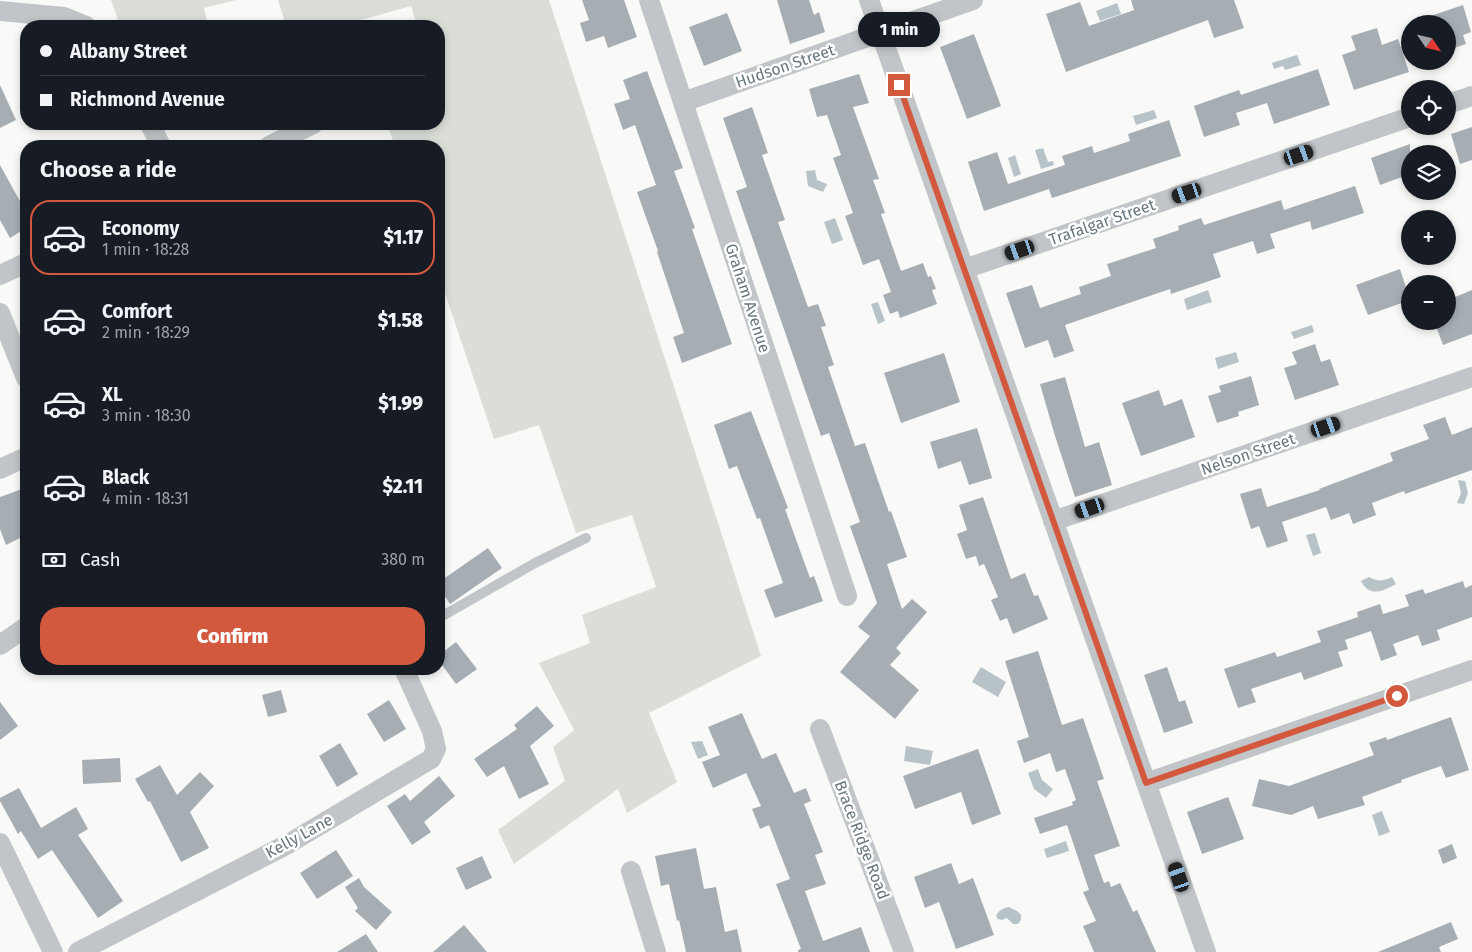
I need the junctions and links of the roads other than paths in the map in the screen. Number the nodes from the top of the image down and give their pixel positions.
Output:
1 (649, 0) edge
2 (869, 0) edge
3 (972, 0) edge
4 (0, 11) edge
5 (71, 20) edge
6 (880, 33) junction
7 (1472, 96) edge
8 (1456, 101) edge
9 (683, 102) junction
10 (1401, 120) edge
11 (301, 130) edge
12 (281, 140) edge
13 (20, 266) edge
14 (964, 269) junction
15 (0, 275) edge
16 (0, 313) edge
17 (20, 363) edge
18 (1472, 377) edge
19 (20, 460) edge
20 (0, 469) edge
21 (1053, 521) junction
22 (586, 538) dead end
23 (847, 596) dead end
24 (445, 615) edge
25 (20, 631) edge
26 (0, 645) edge
27 (1472, 670) edge
28 (407, 675) edge
29 (820, 729) dead end
30 (1146, 783) junction
31 (0, 842) edge
32 (631, 871) dead end
33 (53, 952) edge
34 (78, 952) edge
35 (656, 952) edge
36 (904, 952) edge
37 (1206, 952) edge

1 - 9 street, Graham Avenue
2 - 6 street
3 - 6 street, Hudson Street
4 - 5 street
6 - 9 street, Hudson Street
6 - 14 street
7 - 8 street
9 - 23 street, Graham Avenue
10 - 14 street, Trafalgar Street
11 - 12 street
13 - 15 street
14 - 21 street
16 - 17 street
18 - 21 street, Nelson Street
19 - 20 street
21 - 30 street
22 - 24 lane
25 - 26 street
27 - 30 street
28 - 34 street, Kelly Lane
29 - 36 street, Brace Ridge Road
30 - 37 street
31 - 33 street
32 - 35 street

